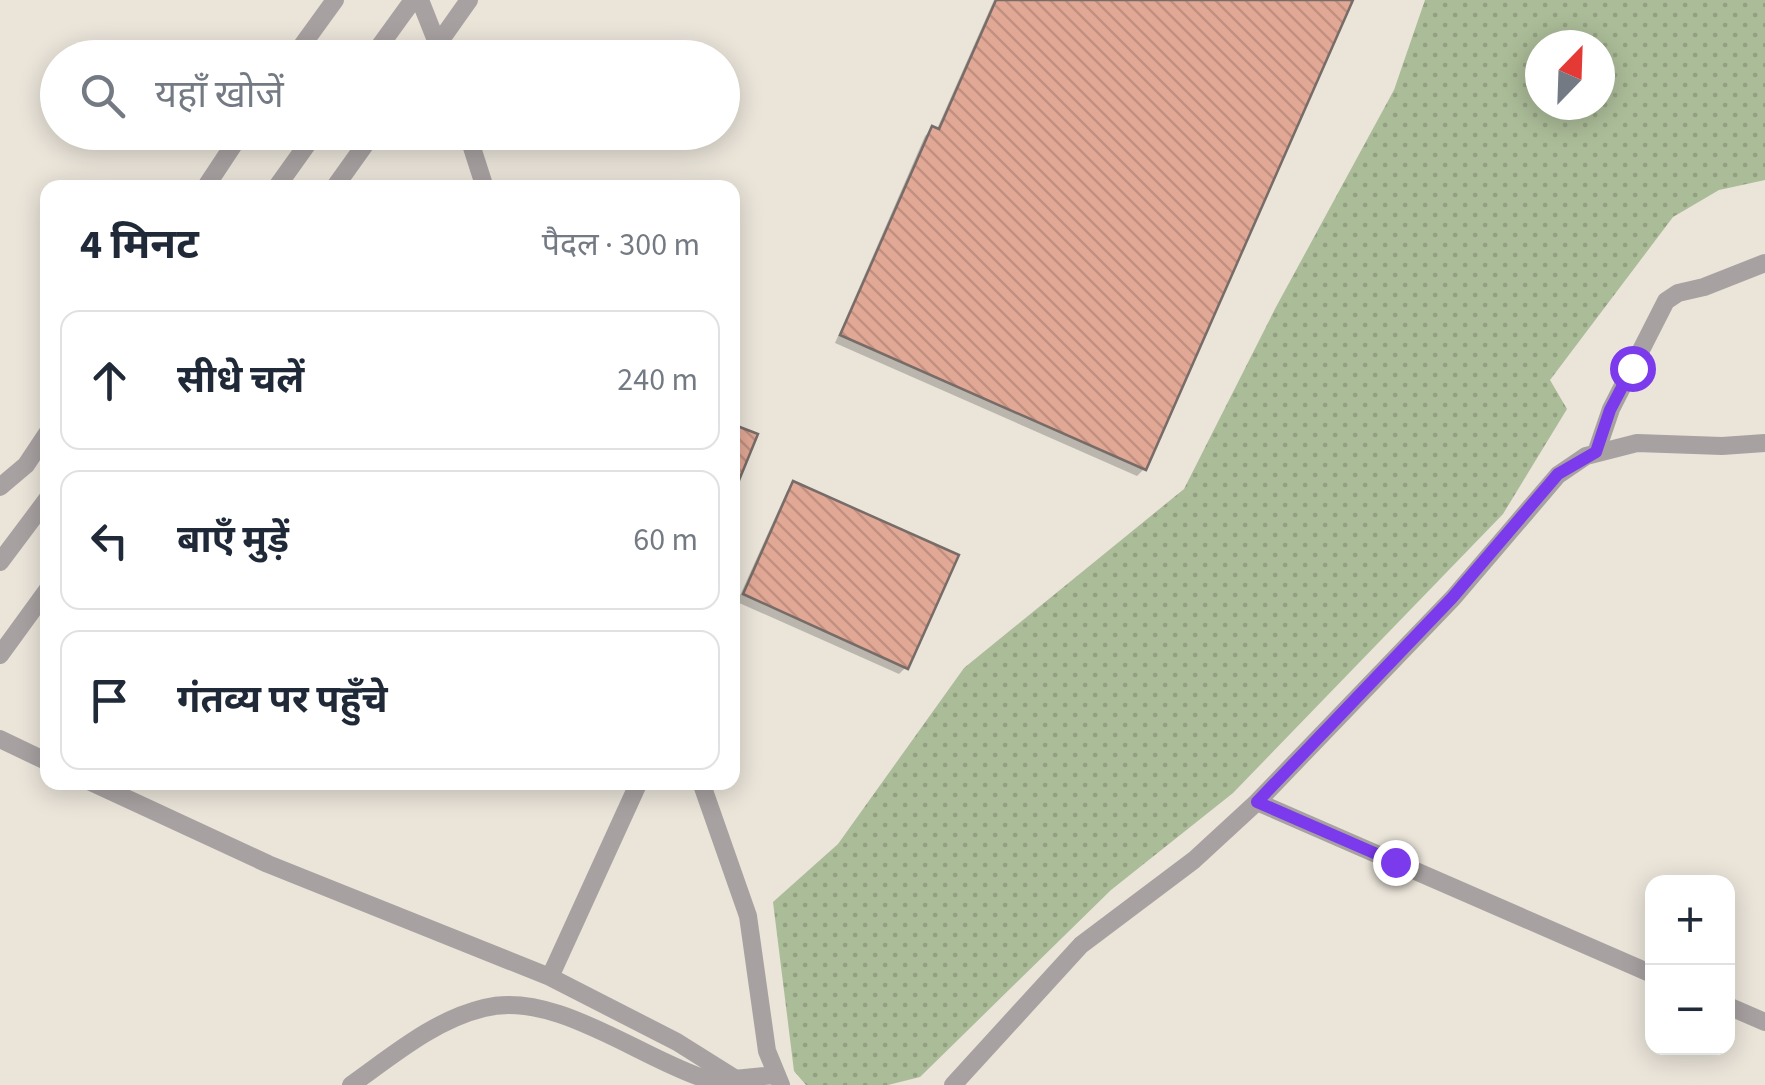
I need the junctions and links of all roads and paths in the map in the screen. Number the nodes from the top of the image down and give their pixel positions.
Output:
1 (334, 0) edge
2 (417, 0) edge
3 (469, 0) edge
4 (305, 40) edge
5 (385, 40) edge
6 (432, 40) edge
7 (444, 40) edge
8 (230, 150) edge
9 (303, 150) edge
10 (361, 150) edge
11 (473, 150) edge
12 (210, 180) edge
13 (282, 180) edge
14 (340, 180) edge
15 (482, 180) edge
16 (1765, 263) edge
17 (1765, 443) edge
18 (40, 444) edge
19 (1596, 452) junction
20 (0, 487) edge
21 (40, 509) edge
22 (0, 562) edge
23 (40, 599) edge
24 (0, 655) edge
25 (0, 739) edge
26 (40, 758) edge
27 (108, 790) edge
28 (636, 790) edge
29 (704, 790) edge
30 (1257, 802) junction
31 (1645, 971) edge
32 (550, 977) junction
33 (1735, 1009) edge
34 (1765, 1022) edge
35 (736, 1079) junction
36 (778, 1080) edge
37 (351, 1085) edge
38 (952, 1085) edge

1 - 4 street
2 - 5 street
2 - 6 street
3 - 7 street
8 - 12 street
9 - 13 street
10 - 14 street
11 - 15 street
16 - 19 street
17 - 19 street
18 - 20 street
19 - 30 street
21 - 22 street
23 - 24 street
25 - 26 street
27 - 32 street
28 - 32 street
29 - 36 street
30 - 31 street
30 - 38 street
32 - 35 street
33 - 34 street
35 - 36 street
35 - 37 street

